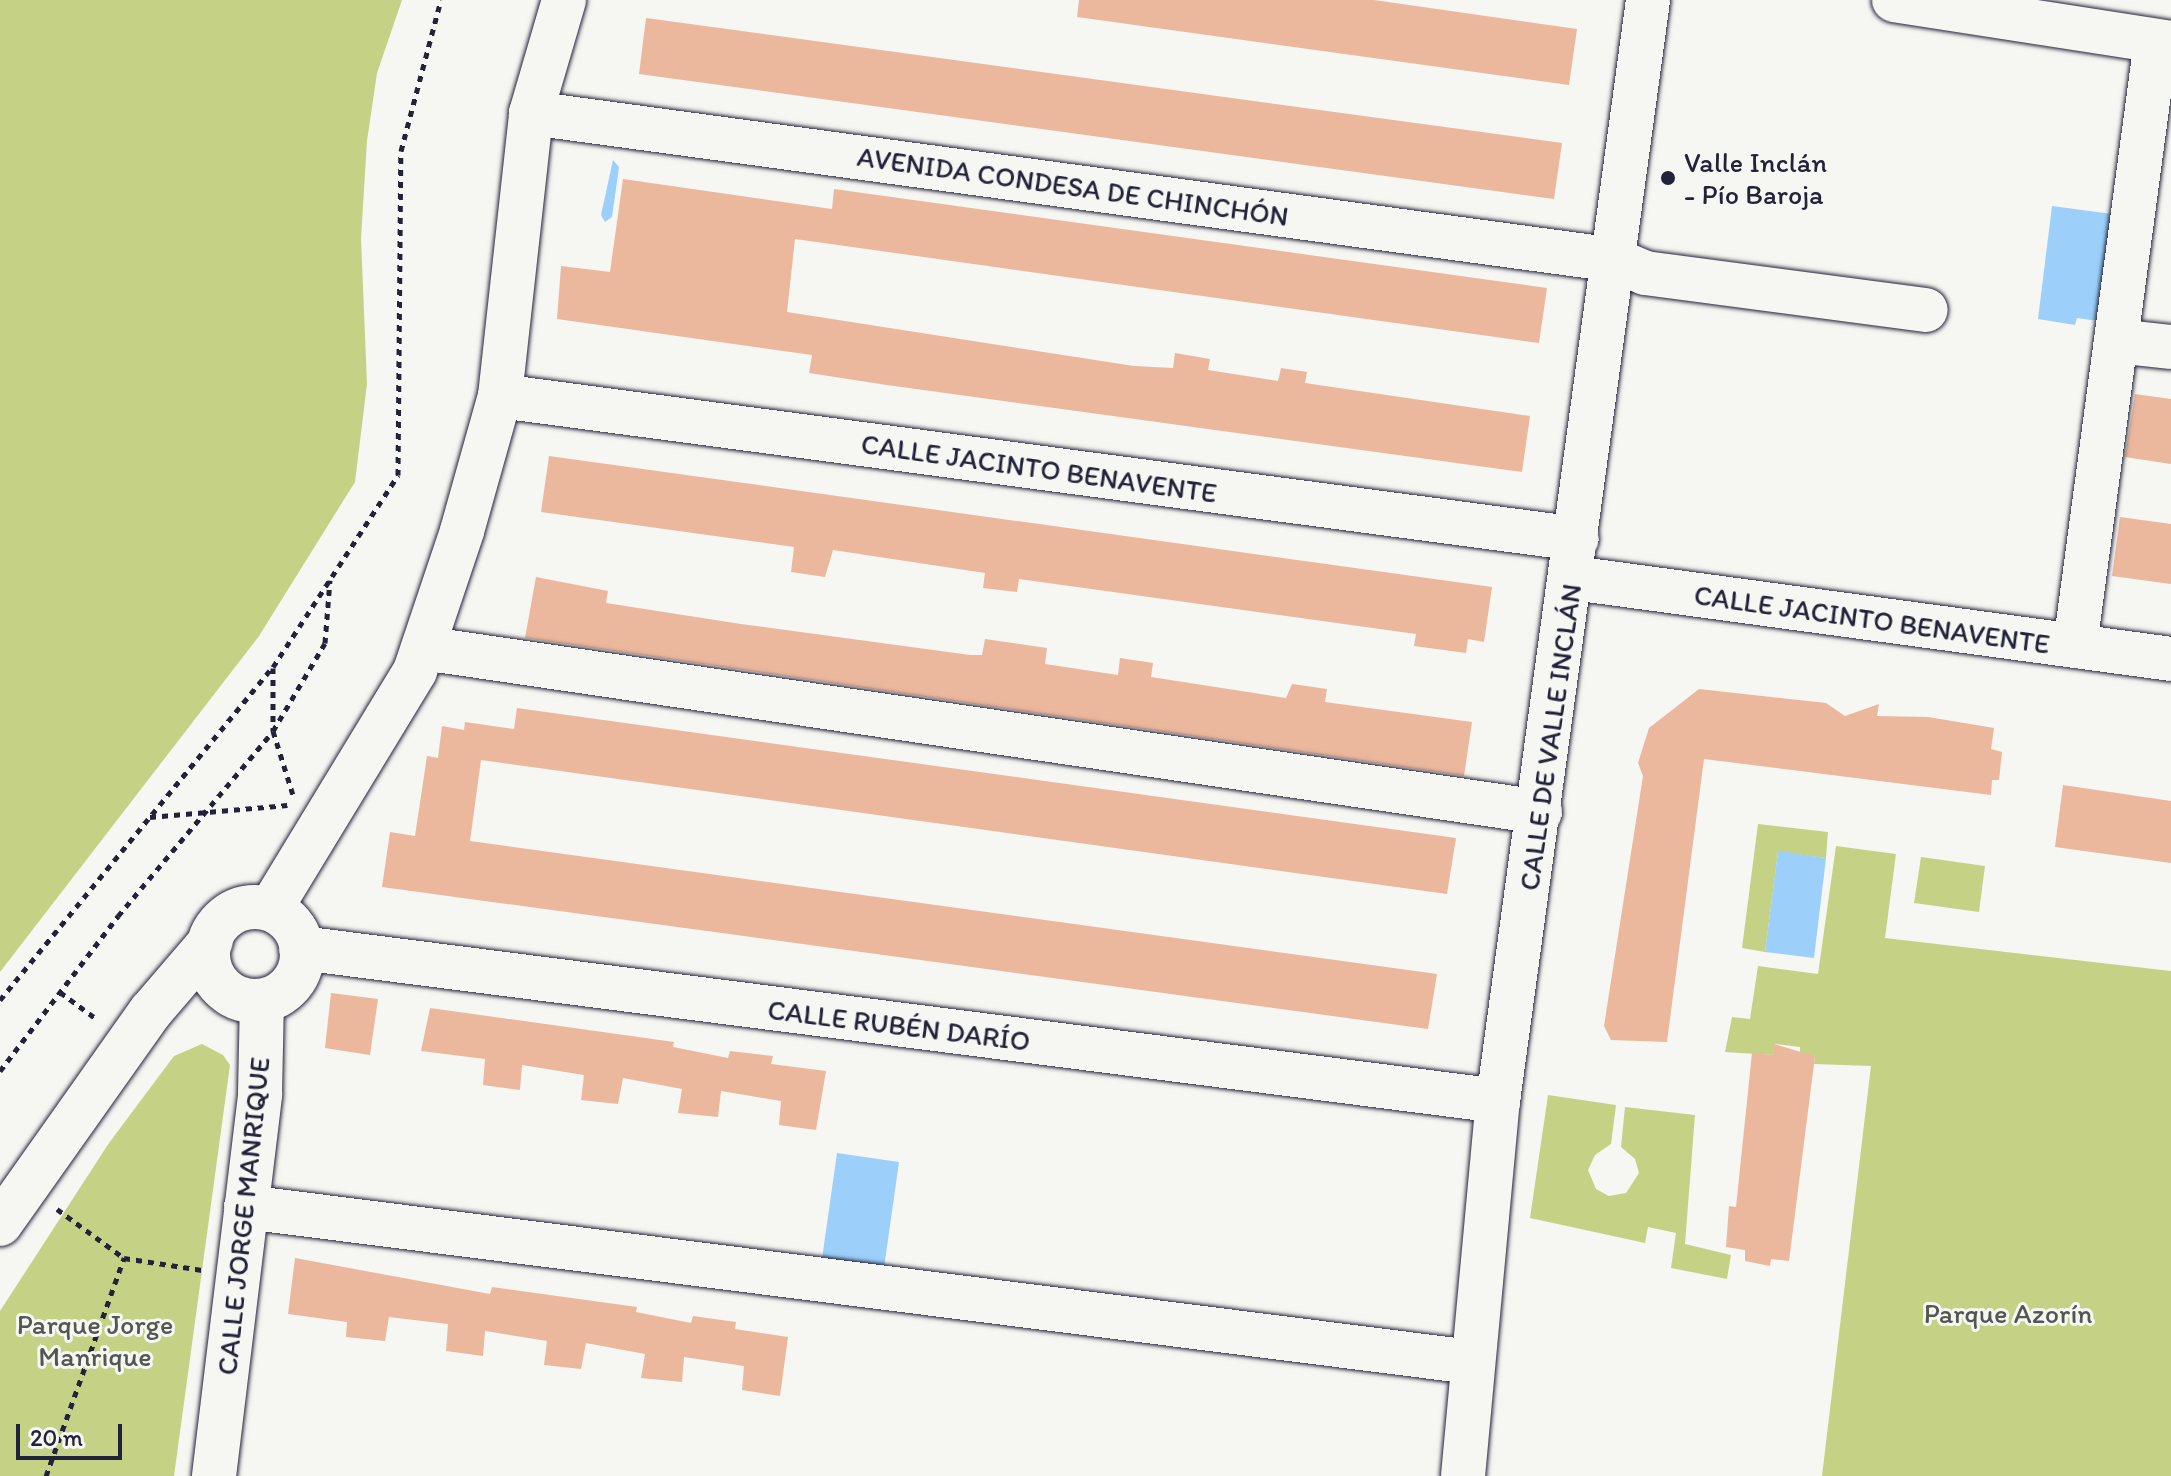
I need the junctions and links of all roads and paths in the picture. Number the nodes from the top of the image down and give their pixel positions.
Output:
1 (441, 0) edge
2 (564, 0) edge
3 (1648, 0) edge
4 (1894, 0) edge
5 (2163, 42) edge
6 (531, 113) junction
7 (1615, 260) junction
8 (1926, 310) dead end
9 (2116, 341) junction
10 (2171, 347) edge
11 (500, 396) junction
12 (1575, 559) junction
13 (330, 579) junction
14 (2075, 646) junction
15 (423, 648) junction
16 (2171, 659) edge
17 (273, 667) junction
18 (273, 731) junction
19 (209, 812) junction
20 (1540, 812) junction
21 (149, 818) junction
22 (271, 908) junction
23 (211, 941) junction
24 (301, 948) junction
25 (243, 997) junction
26 (0, 1000) edge
27 (151, 1011) junction
28 (0, 1071) edge
29 (1498, 1101) junction
30 (27, 1187) junction
31 (246, 1207) junction
32 (0, 1224) edge
33 (124, 1258) junction
34 (238, 1275) junction
35 (1472, 1362) junction
36 (46, 1476) edge
37 (214, 1476) edge
38 (1463, 1476) edge

1 - 13 path
2 - 6 street
3 - 7 street, CALLE DE VALLE INCLÁN
4 - 5 street
5 - 9 street
6 - 7 street, AVENIDA CONDESA DE CHINCHÓN
6 - 11 street
7 - 8 street, AVENIDA CONDESA DE CHINCHÓN
7 - 12 street, CALLE DE VALLE INCLÁN
9 - 10 street
9 - 14 street
11 - 12 street, CALLE JACINTO BENAVENTE
11 - 15 street
12 - 14 street, CALLE JACINTO BENAVENTE
12 - 20 street, CALLE DE VALLE INCLÁN
13 - 17 path
13 - 18 path
14 - 16 street, CALLE JACINTO BENAVENTE
15 - 20 street
15 - 22 street
17 - 18 path
17 - 21 path
18 - 19 path
18 - 19 path
19 - 21 path
19 - 28 path
20 - 29 street, CALLE DE VALLE INCLÁN
21 - 26 path
22 - 23 street
22 - 24 street
23 - 25 street
23 - 27 street
24 - 25 street
24 - 29 street, CALLE RUBÉN DARÍO
25 - 27 street
25 - 31 street, CALLE JORGE MANRIQUE
27 - 30 street
29 - 35 street, CALLE DE VALLE INCLÁN
30 - 32 street
30 - 33 path
31 - 34 street, CALLE JORGE MANRIQUE
31 - 35 street
33 - 34 path
33 - 36 path
34 - 37 street, CALLE JORGE MANRIQUE
35 - 38 street, CALLE DE VALLE INCLÁN

